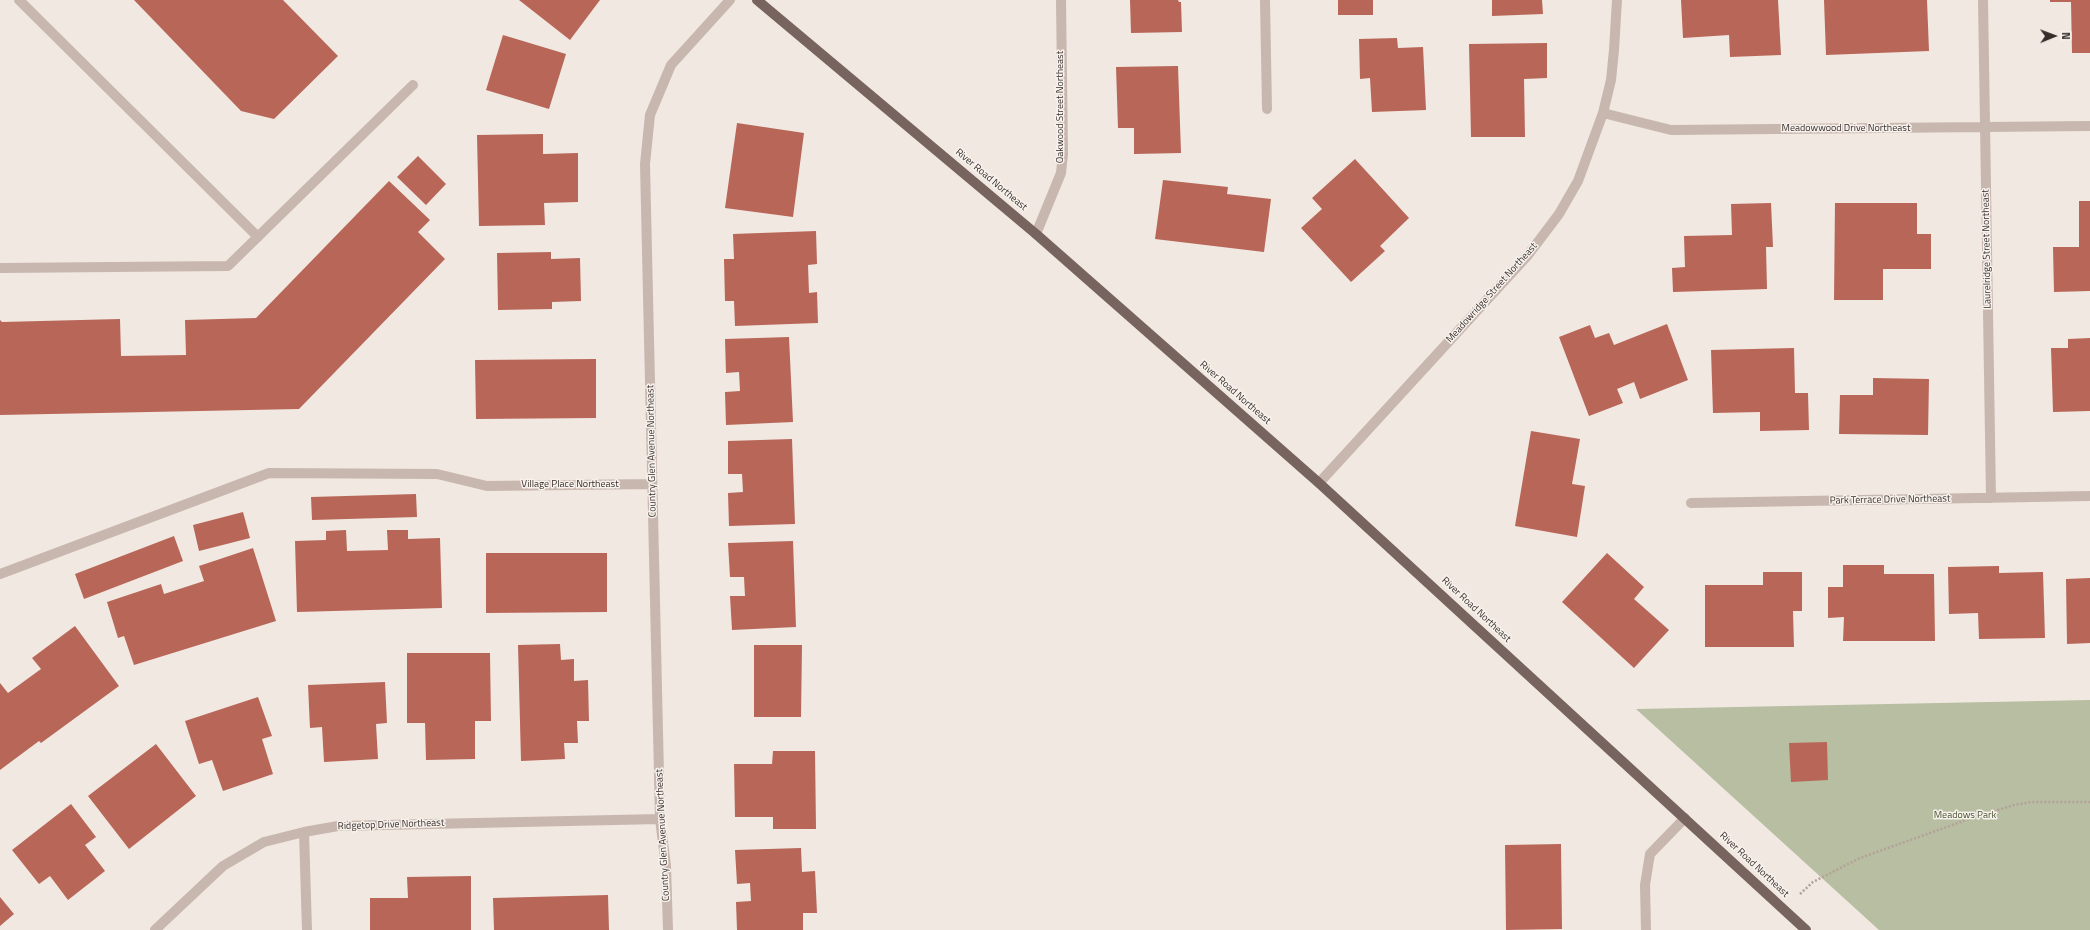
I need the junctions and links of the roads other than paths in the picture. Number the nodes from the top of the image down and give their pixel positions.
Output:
1 (19, 0) edge
2 (730, 0) edge
3 (758, 0) edge
4 (1061, 0) edge
5 (1265, 0) edge
6 (1617, 0) edge
7 (1983, 0) edge
8 (413, 85) dead end
9 (1267, 109) dead end
10 (1603, 113) junction
11 (2090, 126) edge
12 (1985, 128) junction
13 (1036, 234) junction
14 (258, 237) junction
15 (0, 268) edge
16 (1319, 483) junction
17 (652, 484) junction
18 (2090, 496) edge
19 (1991, 498) junction
20 (1691, 503) dead end
21 (0, 574) edge
22 (1685, 818) junction
23 (660, 819) junction
24 (304, 832) junction
25 (155, 930) edge
26 (307, 930) edge
27 (668, 930) edge
28 (1646, 930) edge
29 (1806, 930) edge

1 - 14 street
2 - 17 street, Country Glen Avenue Northeast
3 - 13 main road, River Road Northeast
4 - 13 street, Oakwood Street Northeast
5 - 9 street
6 - 10 street, Meadowridge Street Northeast
7 - 12 street, Laurelridge Street Northeast
8 - 14 street
10 - 12 street, Meadowwood Drive Northeast
10 - 16 street, Meadowridge Street Northeast
11 - 12 street, Meadowwood Drive Northeast
12 - 19 street, Laurelridge Street Northeast
13 - 16 main road, River Road Northeast
14 - 15 street
16 - 22 main road, River Road Northeast
17 - 21 street, Village Place Northeast
17 - 23 street, Country Glen Avenue Northeast
18 - 19 street, Park Terrace Drive Northeast
19 - 20 street, Park Terrace Drive Northeast
22 - 28 street
22 - 29 main road, River Road Northeast
23 - 24 street, Ridgetop Drive Northeast
23 - 27 street, Country Glen Avenue Northeast
24 - 25 street, Ridgetop Drive Northeast
24 - 26 street

